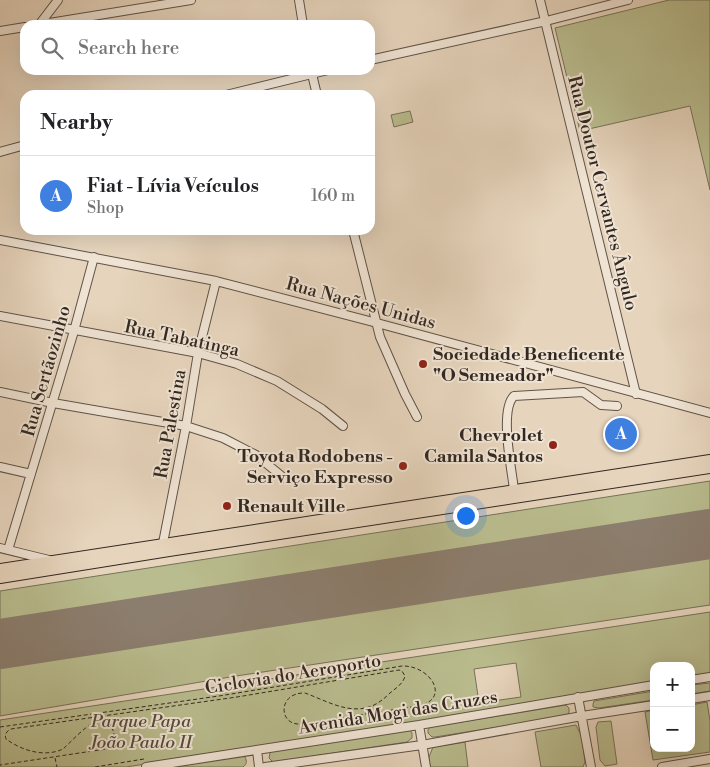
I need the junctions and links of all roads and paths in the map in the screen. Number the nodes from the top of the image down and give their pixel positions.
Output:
1 (58, 0) edge
2 (191, 0) edge
3 (299, 0) edge
4 (540, 0) edge
5 (628, 0) edge
6 (182, 1) edge
7 (42, 20) edge
8 (68, 20) edge
9 (302, 20) edge
10 (546, 20) junction
11 (20, 28) edge
12 (0, 30) edge
13 (375, 59) edge
14 (300, 75) edge
15 (312, 75) edge
16 (244, 90) edge
17 (316, 90) edge
18 (20, 146) edge
19 (0, 152) edge
20 (354, 235) edge
21 (0, 240) edge
22 (94, 257) junction
23 (216, 281) junction
24 (0, 316) edge
25 (378, 323) junction
26 (74, 331) junction
27 (198, 353) junction
28 (0, 392) edge
29 (636, 394) junction
30 (52, 403) junction
31 (616, 406) dead end
32 (710, 413) edge
33 (418, 417) dead end
34 (186, 426) junction
35 (343, 426) dead end
36 (710, 460) edge
37 (0, 467) edge
38 (710, 468) edge
39 (31, 474) junction
40 (284, 478) dead end
41 (514, 490) junction
42 (185, 544) junction
43 (163, 547) junction
44 (4, 549) edge
45 (142, 551) junction
46 (28, 560) junction
47 (0, 569) edge
48 (0, 578) edge
49 (710, 676) edge
50 (695, 679) edge
51 (650, 687) edge
52 (710, 696) edge
53 (578, 697) junction
54 (695, 698) edge
55 (650, 706) edge
56 (582, 716) junction
57 (418, 725) junction
58 (0, 728) edge
59 (422, 745) junction
60 (257, 750) junction
61 (55, 757) junction
62 (710, 759) edge
63 (0, 765) edge
64 (57, 767) edge
65 (146, 767) edge
66 (259, 767) edge
67 (265, 767) edge
68 (426, 767) edge
69 (591, 767) edge
70 (662, 767) edge

1 - 7 street
2 - 6 street
3 - 9 street
4 - 10 street, Rua Doutor Cervantes Ângulo
5 - 10 street
6 - 8 street
10 - 13 street
10 - 29 street, Rua Doutor Cervantes Ângulo
11 - 12 street
14 - 16 street
15 - 17 street
18 - 19 street
20 - 25 street
21 - 22 street, Rua Nações Unidas
22 - 23 street, Rua Nações Unidas
22 - 26 street, Rua Sertãozinho
23 - 25 street, Rua Nações Unidas
23 - 27 street, Rua Palestina
24 - 26 street, Rua Tabatinga
25 - 29 street, Rua Nações Unidas
25 - 33 street
26 - 27 street, Rua Tabatinga
26 - 30 street, Rua Sertãozinho
27 - 34 street, Rua Palestina
27 - 35 street, Rua Tabatinga
28 - 30 street
29 - 32 street, Rua Nações Unidas
30 - 34 street
30 - 39 street, Rua Sertãozinho
31 - 41 street
34 - 40 street
34 - 43 street, Rua Palestina
36 - 41 main road
37 - 39 street
38 - 42 main road
39 - 44 street, Rua Sertãozinho
41 - 42 main road
42 - 43 main road
43 - 45 main road
44 - 46 street
45 - 46 main road
45 - 48 main road
46 - 47 main road
49 - 50 street
51 - 53 street, Avenida Mogi das Cruzes
52 - 54 street
53 - 56 street
53 - 57 street, Avenida Mogi das Cruzes
55 - 56 street, Avenida Mogi das Cruzes
56 - 59 street, Avenida Mogi das Cruzes
56 - 69 street
57 - 59 street
57 - 60 street, Avenida Mogi das Cruzes
58 - 61 path, Ciclovia do Aeroporto
59 - 67 street, Avenida Mogi das Cruzes
59 - 68 street
60 - 65 street, Avenida Mogi das Cruzes
60 - 66 street
61 - 63 path, Ciclovia do Aeroporto
61 - 64 path
62 - 70 street

